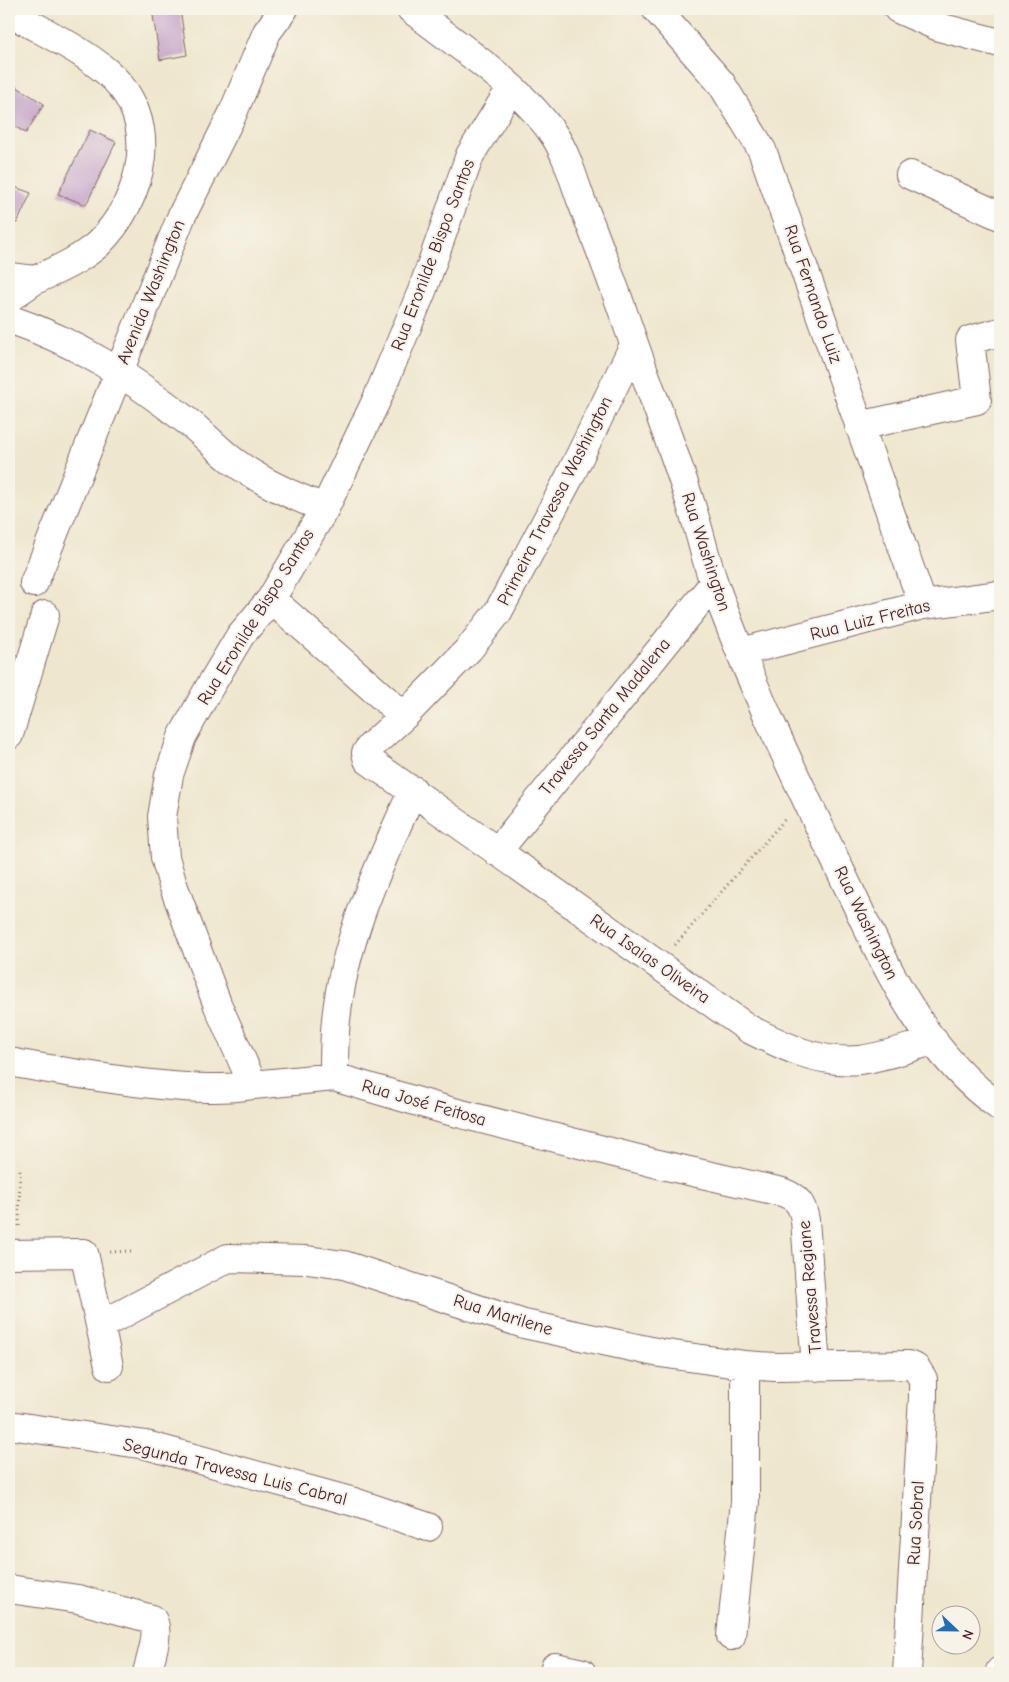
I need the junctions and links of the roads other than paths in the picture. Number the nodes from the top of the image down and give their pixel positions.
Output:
1 (284, 9) edge
2 (411, 9) edge
3 (656, 9) edge
4 (898, 9) edge
5 (9, 12) edge
6 (1000, 43) edge
7 (511, 88) junction
8 (910, 175) dead end
9 (1000, 216) edge
10 (22, 278) edge
11 (9, 298) edge
12 (9, 319) edge
13 (1000, 332) edge
14 (634, 345) junction
15 (118, 371) junction
16 (859, 426) junction
17 (325, 508) junction
18 (34, 583) dead end
19 (714, 583) junction
20 (1000, 594) edge
21 (271, 599) junction
22 (923, 606) junction
23 (45, 615) dead end
24 (741, 652) junction
25 (404, 716) junction
26 (9, 735) edge
27 (403, 784) junction
28 (497, 852) junction
29 (934, 1041) junction
30 (9, 1062) edge
31 (334, 1077) junction
32 (253, 1085) junction
33 (1000, 1107) edge
34 (803, 1206) joint
35 (14, 1254) edge
36 (101, 1324) junction
37 (745, 1365) junction
38 (109, 1366) dead end
39 (816, 1367) junction
40 (920, 1374) joint
41 (9, 1425) edge
42 (428, 1526) dead end
43 (9, 1588) edge
44 (731, 1636) dead end
45 (555, 1667) dead end
46 (148, 1673) edge
47 (582, 1673) edge
48 (907, 1673) edge

1 - 15 street, Avenida Washington
2 - 7 street, Rua Washington
3 - 16 street, Rua Fernando Luiz
4 - 6 street
5 - 10 street
7 - 14 street, Rua Washington
7 - 17 street, Rua Eronilde Bispo Santos
8 - 9 street
10 - 11 street
12 - 15 street
13 - 16 street
14 - 19 street, Rua Washington
14 - 25 street, Primeira Travessa Washington
15 - 17 street
15 - 18 street, Avenida Washington
16 - 22 street, Rua Fernando Luiz
17 - 21 street, Rua Eronilde Bispo Santos
19 - 24 street, Rua Washington
19 - 28 street, Travessa Santa Madalena
20 - 22 street, Rua Luiz Freitas
21 - 25 street
21 - 32 street, Rua Eronilde Bispo Santos
22 - 24 street, Rua Luiz Freitas
23 - 26 street
24 - 29 street, Rua Washington
25 - 27 street, Primeira Travessa Washington
27 - 28 street, Rua Isaias Oliveira
27 - 31 street
28 - 29 street, Rua Isaias Oliveira
29 - 33 street, Rua Washington
30 - 32 street
31 - 32 street
31 - 34 street, Rua José Feitosa
34 - 39 street, Travessa Regiane
35 - 36 street
36 - 37 street, Rua Marilene
36 - 38 street
37 - 39 street, Rua Marilene
37 - 44 street
39 - 40 street, Rua Marilene
40 - 48 street, Rua Sobral
41 - 42 street, Segunda Travessa Luis Cabral
43 - 46 street
45 - 47 street

